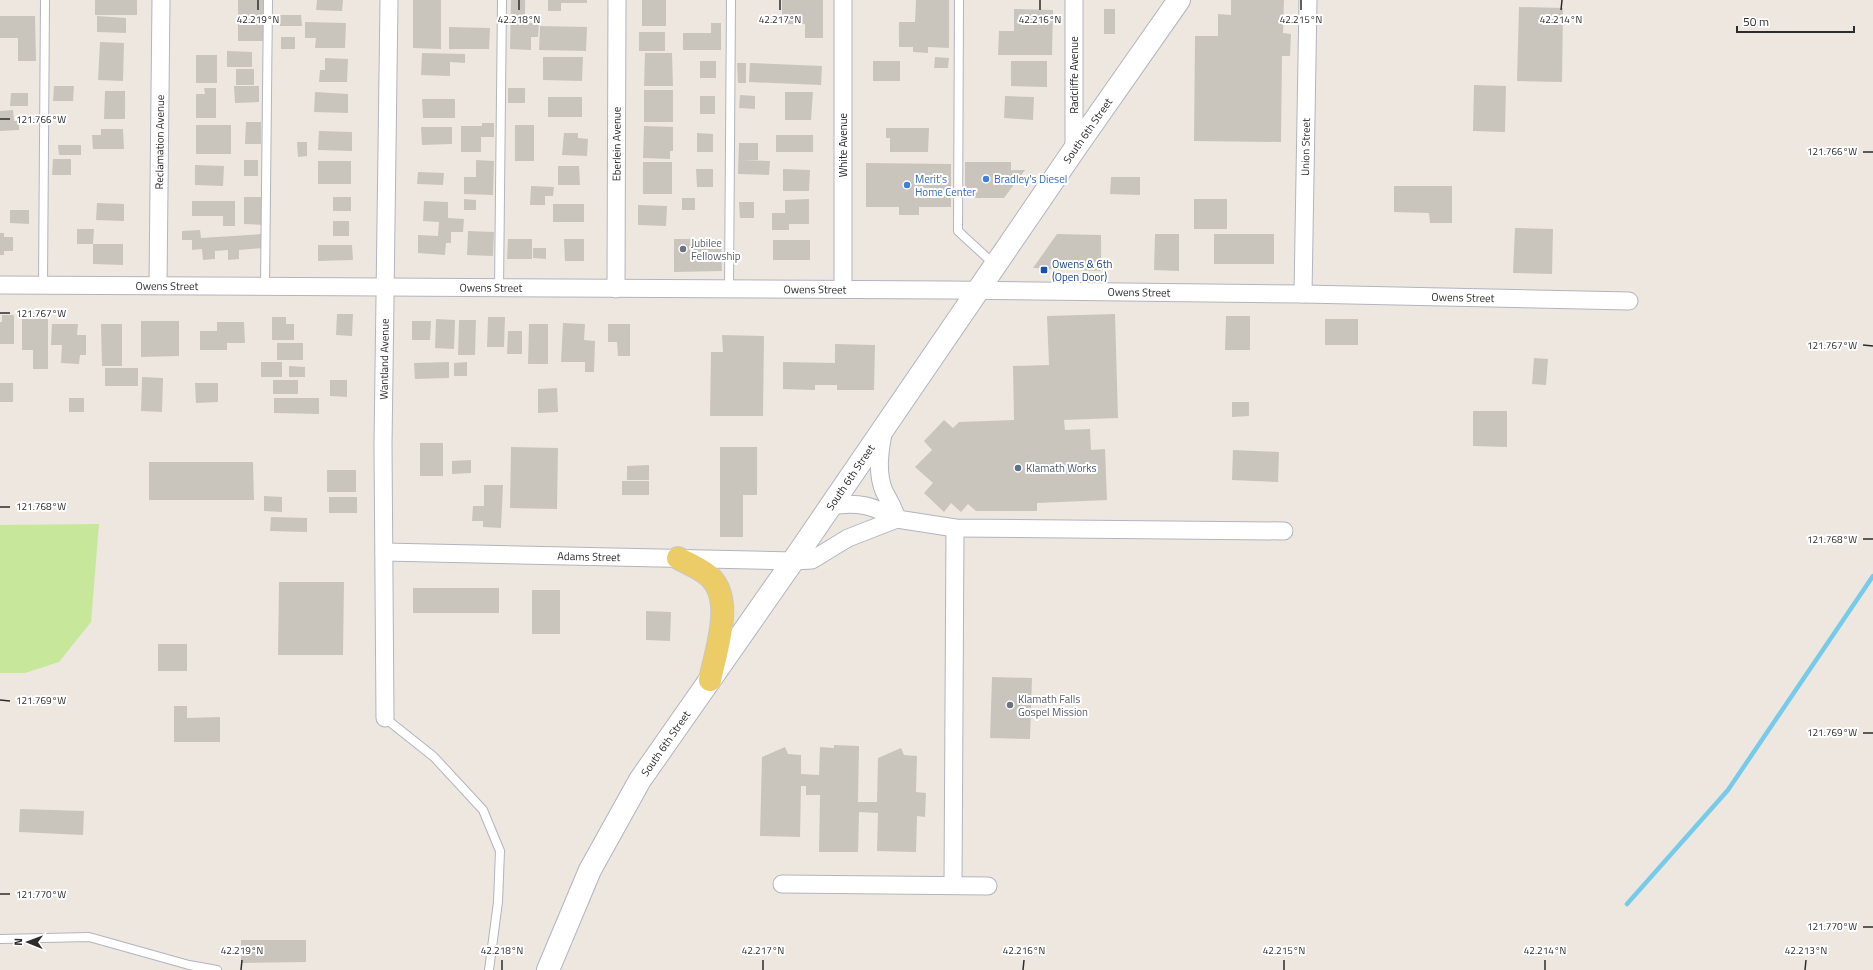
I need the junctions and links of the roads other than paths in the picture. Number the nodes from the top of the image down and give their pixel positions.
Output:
1 (45, 0) edge
2 (160, 0) edge
3 (268, 0) edge
4 (388, 0) edge
5 (502, 0) edge
6 (617, 0) edge
7 (731, 0) edge
8 (843, 0) edge
9 (959, 0) edge
10 (1074, 0) edge
11 (1179, 0) edge
12 (1308, 0) edge
13 (1074, 150) junction
14 (996, 265) junction
15 (0, 285) edge
16 (43, 285) junction
17 (158, 285) junction
18 (265, 286) junction
19 (385, 288) junction
20 (499, 288) junction
21 (616, 289) junction
22 (729, 289) junction
23 (843, 289) junction
24 (978, 290) junction
25 (1303, 294) junction
26 (1629, 301) dead end
27 (885, 427) junction
28 (831, 506) junction
29 (897, 519) junction
30 (955, 528) junction
31 (1284, 531) dead end
32 (384, 552) junction
33 (678, 558) junction
34 (793, 561) junction
35 (710, 680) junction
36 (385, 718) joint
37 (782, 884) dead end
38 (953, 885) junction
39 (988, 886) dead end
40 (0, 939) edge
41 (551, 963) edge
42 (217, 970) edge
43 (489, 970) edge

1 - 16 lane
2 - 17 street, Reclamation Avenue
3 - 18 lane
4 - 19 street, Wantland Avenue
5 - 20 lane
6 - 21 street, Eberlein Avenue
7 - 22 lane
8 - 23 street, White Avenue
9 - 14 lane
10 - 13 street, Radcliffe Avenue
11 - 13 main road, South 6th Street
12 - 25 street, Union Street
13 - 14 main road, South 6th Street
14 - 24 main road, South 6th Street
15 - 16 street, Owens Street
16 - 17 street, Owens Street
17 - 18 street, Owens Street
18 - 19 street, Owens Street
19 - 20 street, Owens Street
19 - 32 street, Wantland Avenue
20 - 21 street, Owens Street
21 - 22 street, Owens Street
22 - 23 street, Owens Street
23 - 24 street, Owens Street
24 - 25 street, Owens Street
24 - 27 main road, South 6th Street
25 - 26 street, Owens Street
27 - 28 main road, South 6th Street
27 - 29 street
28 - 29 street
28 - 34 main road, South 6th Street
29 - 30 street
29 - 34 street, Adams Street
30 - 31 street
30 - 38 street
32 - 33 street, Adams Street
32 - 36 street, Wantland Avenue
33 - 34 street, Adams Street
33 - 35 main road
34 - 35 main road, South 6th Street
35 - 41 main road, South 6th Street
36 - 43 lane
37 - 38 street
38 - 39 street
40 - 42 lane

